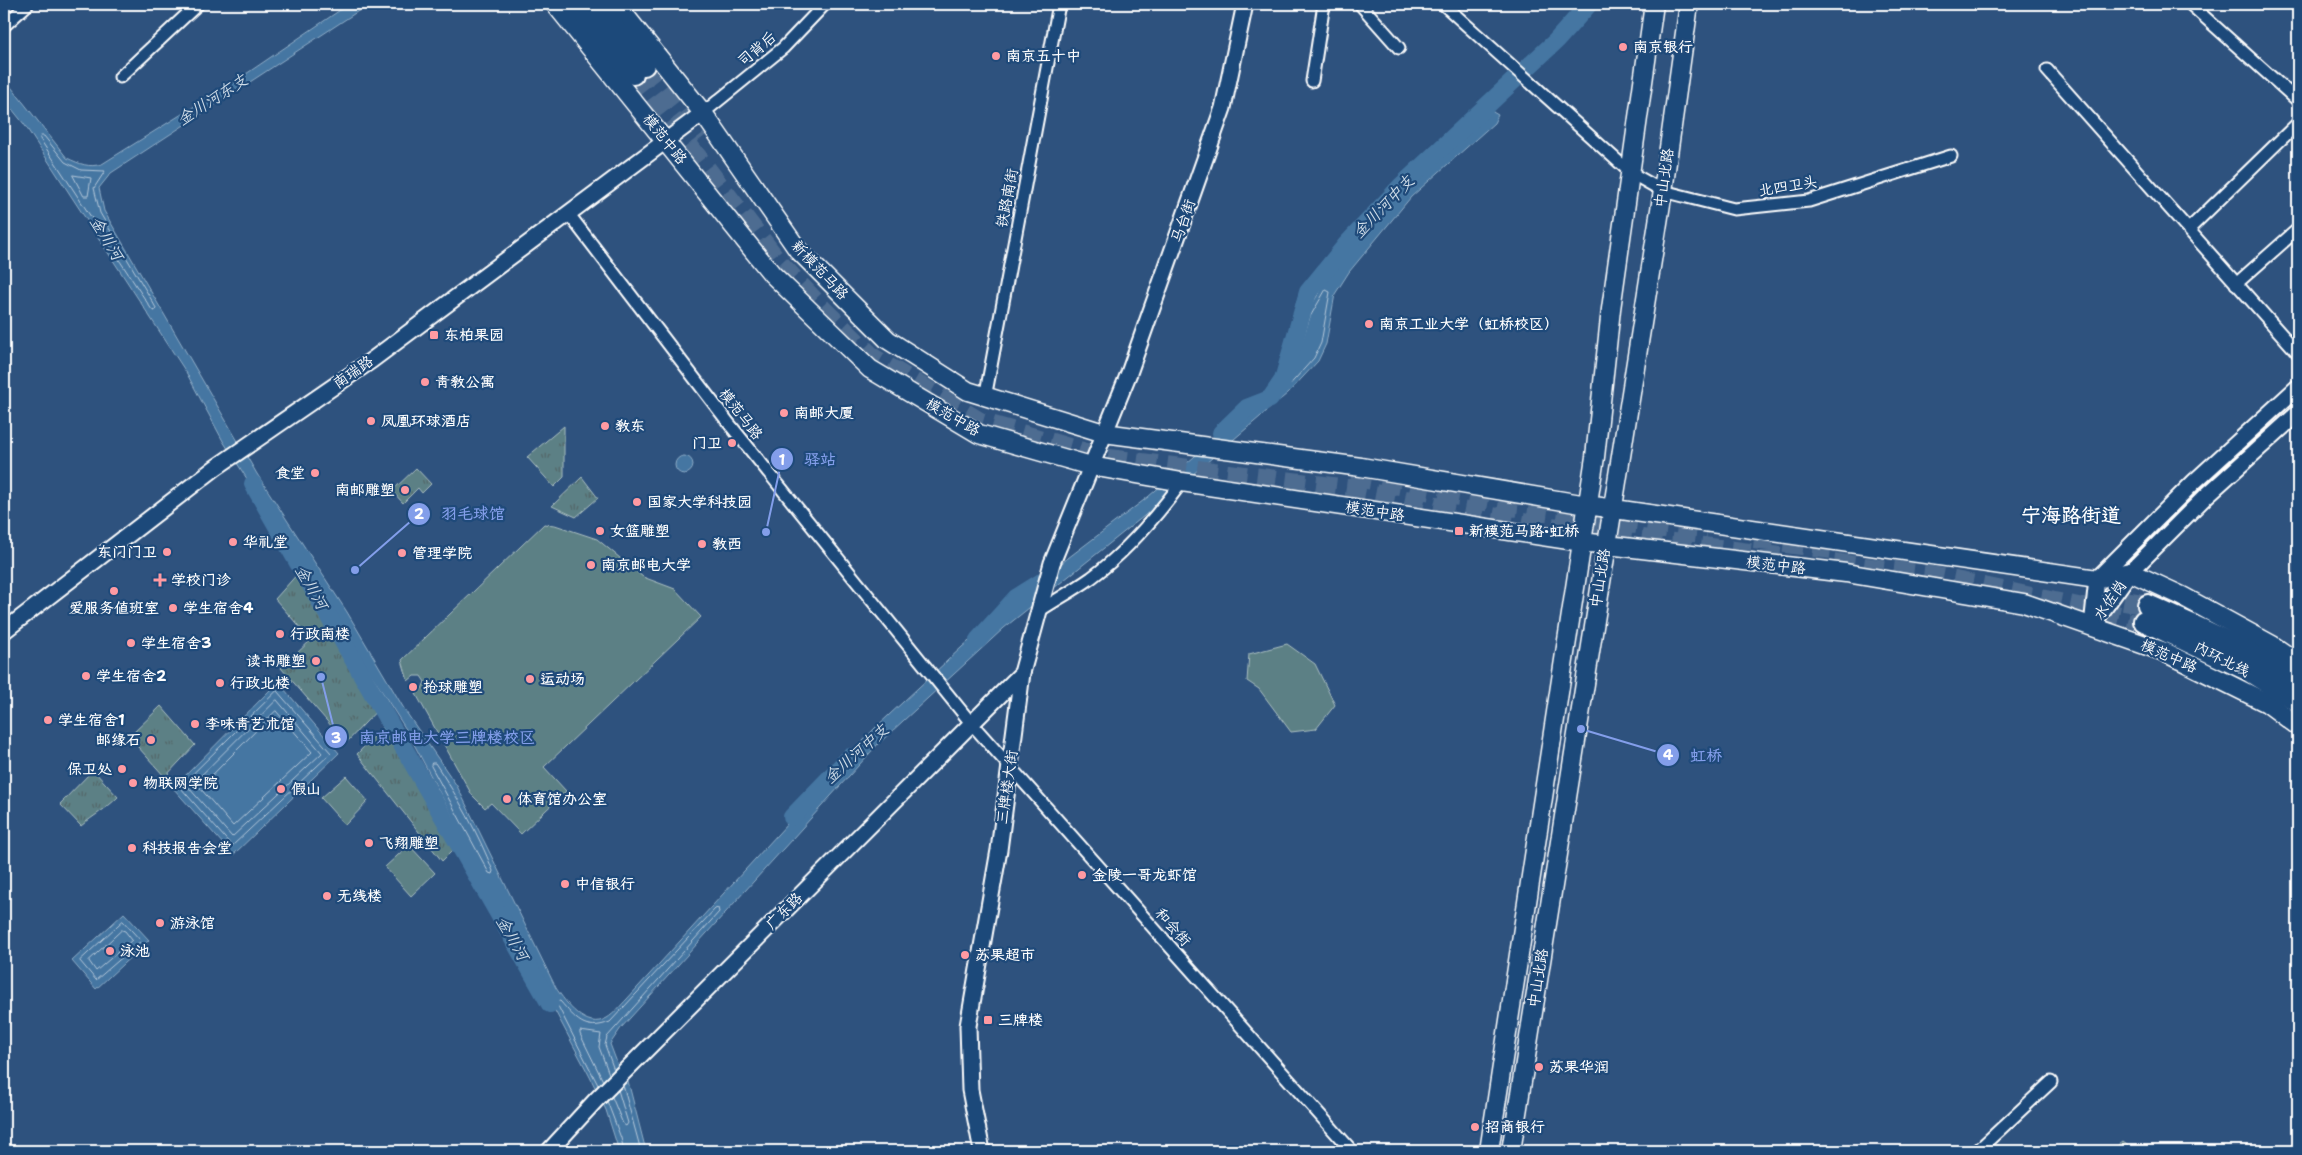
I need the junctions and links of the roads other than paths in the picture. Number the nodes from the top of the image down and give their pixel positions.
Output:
1 (28, 4) edge
2 (198, 4) edge
3 (555, 4) edge
4 (576, 4) edge
5 (595, 4) edge
6 (616, 4) edge
7 (825, 4) edge
8 (1059, 4) edge
9 (1245, 4) edge
10 (1324, 4) edge
11 (1360, 4) edge
12 (1443, 4) edge
13 (1654, 4) edge
14 (1688, 4) edge
15 (2190, 4) edge
16 (4, 26) edge
17 (1399, 48) dead end
18 (2047, 70) dead end
19 (120, 77) dead end
20 (1312, 81) dead end
21 (2298, 101) edge
22 (703, 113) junction
23 (2298, 124) edge
24 (666, 140) junction
25 (1951, 156) dead end
26 (1631, 173) junction
27 (1663, 191) junction
28 (568, 213) junction
29 (2189, 229) junction
30 (2298, 229) edge
31 (2236, 284) junction
32 (2298, 354) edge
33 (2298, 387) edge
34 (985, 398) junction
35 (2298, 413) edge
36 (1104, 433) junction
37 (1091, 466) junction
38 (1182, 482) junction
39 (1587, 505) junction
40 (1611, 508) junction
41 (1582, 542) junction
42 (1606, 544) junction
43 (2130, 572) junction
44 (2097, 578) junction
45 (1039, 611) junction
46 (2092, 626) junction
47 (4, 631) edge
48 (2298, 663) edge
49 (1022, 673) junction
50 (2298, 683) edge
51 (2298, 702) edge
52 (971, 723) junction
53 (2298, 726) edge
54 (1010, 765) junction
55 (2052, 1082) dead end
56 (550, 1151) edge
57 (982, 1151) edge
58 (1352, 1151) edge
59 (1489, 1151) edge
60 (1511, 1151) edge
61 (1977, 1151) edge

1 - 16 street
2 - 19 street
3 - 24 main road, 模范中路
4 - 5 highway
6 - 22 main road, 新模范马路
7 - 22 street, 司背后
8 - 34 street, 铁路南街
9 - 36 street, 马台街
10 - 20 street
11 - 17 street
12 - 26 street, 北四卫头
13 - 26 main road, 中山北路
14 - 27 main road, 中山北路
15 - 21 street
18 - 29 street
22 - 24 street, 南瑞路
22 - 34 main road, 新模范马路
23 - 29 street
24 - 28 street, 南瑞路
24 - 37 main road, 模范中路
25 - 27 street, 北四卫头
26 - 27 street, 北四卫头
26 - 39 main road, 中山北路
27 - 40 main road, 中山北路
28 - 47 street, 南瑞路
28 - 52 street, 模范马路
29 - 31 street
30 - 31 street
31 - 32 street
33 - 44 street, 水佐岗
34 - 36 main road, 新模范马路
35 - 43 street, 水佐岗
36 - 37 street, 三牌楼大街
36 - 39 main road
37 - 38 main road, 模范中路
37 - 45 street, 三牌楼大街
38 - 41 main road, 模范中路
38 - 45 street
39 - 40 main road
39 - 41 main road, 中山北路
40 - 42 main road, 中山北路
40 - 44 main road
41 - 42 main road, 模范中路
41 - 59 main road, 中山北路
42 - 46 main road, 模范中路
42 - 60 main road, 中山北路
43 - 44 main road
43 - 46 street, 水佐岗
43 - 48 main road
44 - 46 street, 水佐岗
45 - 49 street, 三牌楼大街
46 - 53 main road, 模范中路
49 - 52 street, 广东路
49 - 54 street, 三牌楼大街
50 - 51 highway, 内环北线
52 - 54 street, 和会街
52 - 56 street, 广东路
54 - 57 street, 三牌楼大街
54 - 58 street, 和会街
55 - 61 street

